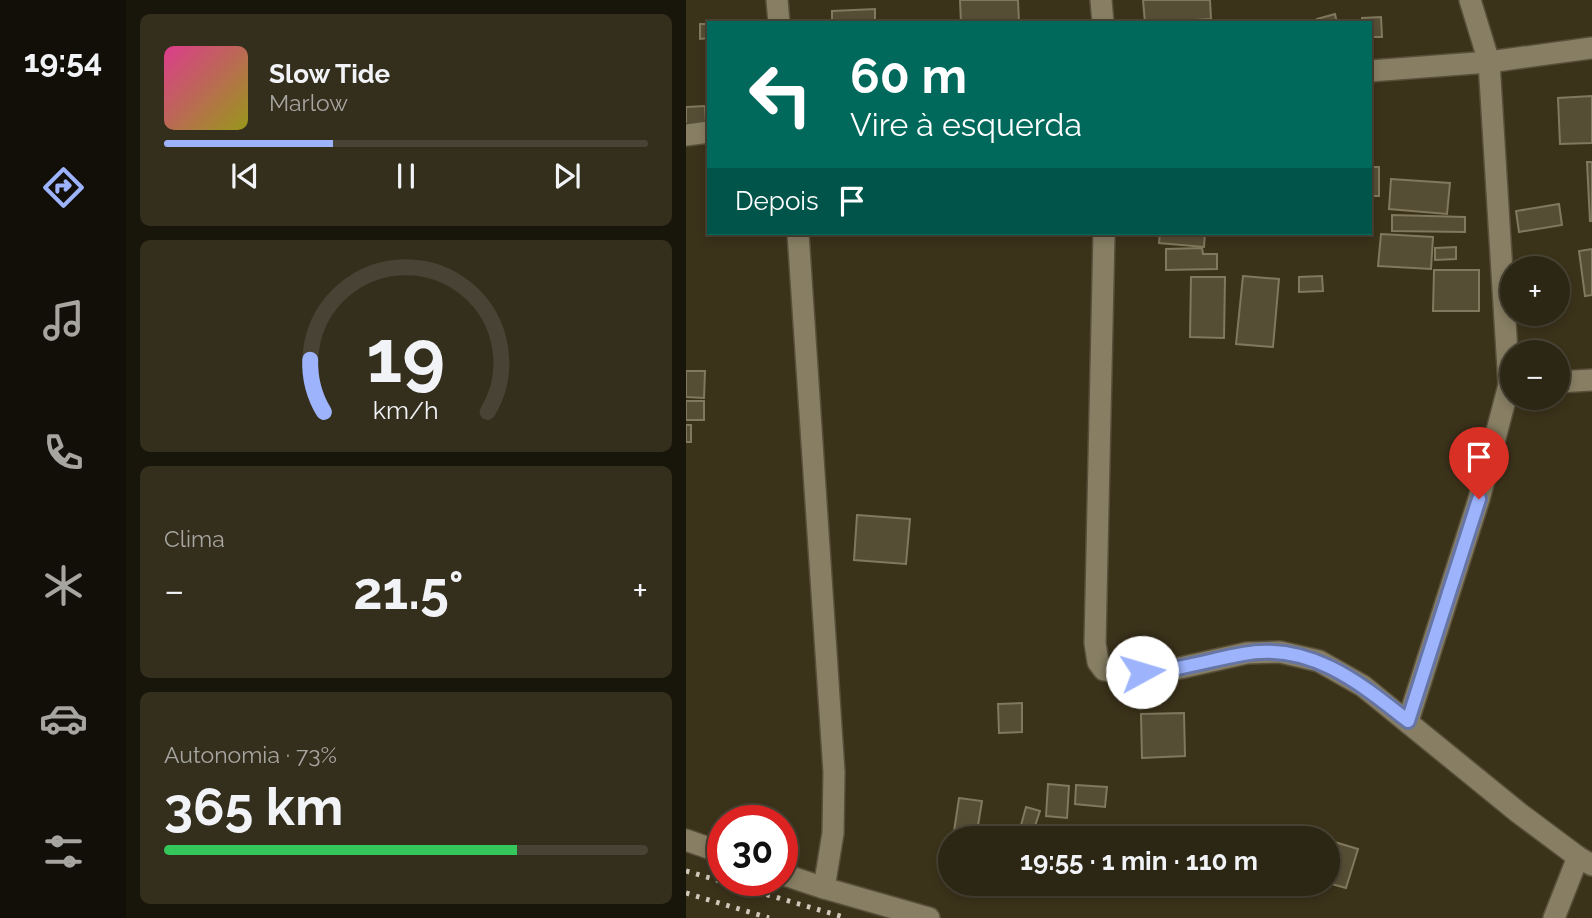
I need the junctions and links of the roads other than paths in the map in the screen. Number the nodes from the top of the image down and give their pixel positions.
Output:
1 (777, 0) edge
2 (1101, 0) edge
3 (1470, 0) edge
4 (779, 21) edge
5 (1103, 21) edge
6 (1592, 48) edge
7 (1489, 62) junction
8 (1372, 71) edge
9 (707, 132) edge
10 (686, 135) edge
11 (798, 235) edge
12 (1104, 235) edge
13 (1508, 340) edge
14 (1592, 380) edge
15 (1570, 381) edge
16 (1504, 410) edge
17 (1408, 721) junction
18 (686, 840) edge
19 (707, 847) edge
20 (1585, 861) edge
21 (798, 879) edge
22 (824, 888) junction
23 (929, 918) edge
24 (1554, 918) edge

1 - 4 street
2 - 5 street
3 - 7 street
6 - 7 street
7 - 8 street
7 - 13 street
9 - 10 street
11 - 22 street
12 - 17 street
14 - 15 street
16 - 17 street
17 - 20 street
18 - 19 street
20 - 24 street
21 - 22 street
22 - 23 street

